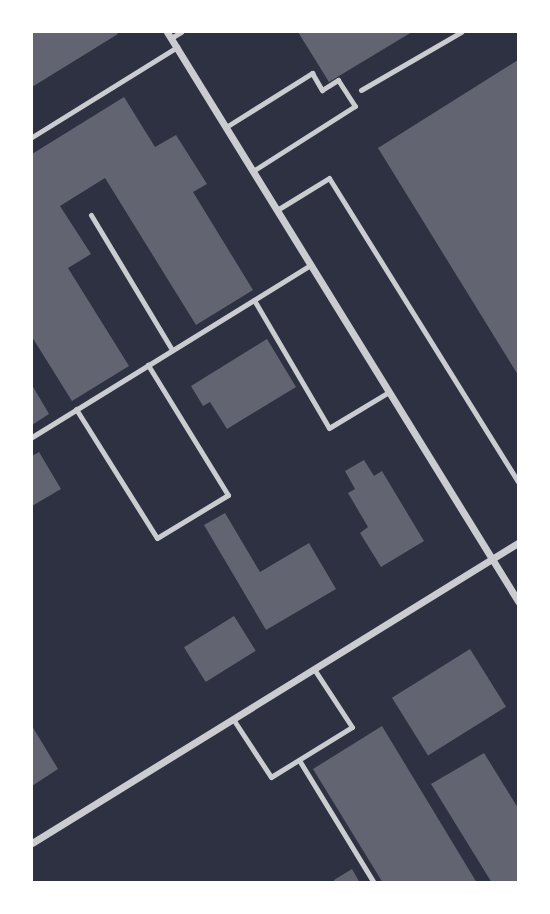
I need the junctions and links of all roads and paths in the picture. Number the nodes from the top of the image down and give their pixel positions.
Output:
1 (181, 32) edge
2 (461, 32) edge
3 (169, 34) edge
4 (177, 47) junction
5 (361, 90) dead end
6 (226, 127) junction
7 (32, 136) edge
8 (253, 171) junction
9 (277, 210) junction
10 (91, 215) dead end
11 (311, 265) junction
12 (254, 300) junction
13 (172, 350) junction
14 (148, 365) junction
15 (389, 392) junction
16 (76, 410) junction
17 (32, 437) edge
18 (519, 482) edge
19 (519, 542) edge
20 (492, 559) junction
21 (519, 601) edge
22 (314, 669) junction
23 (233, 719) junction
24 (299, 760) junction
25 (32, 843) edge
26 (374, 883) edge

1 - 3 lane
2 - 5 lane
3 - 4 street
4 - 6 street
4 - 7 lane
6 - 8 street
6 - 8 lane
8 - 9 street
9 - 11 street
9 - 18 lane
10 - 13 lane
11 - 12 lane
11 - 15 street
12 - 13 lane
12 - 15 lane
13 - 14 lane
14 - 16 lane
14 - 16 lane
15 - 20 street
16 - 17 lane
19 - 20 street
20 - 21 street
20 - 22 street
22 - 23 street
22 - 24 lane
23 - 24 lane
23 - 25 street
24 - 26 lane

